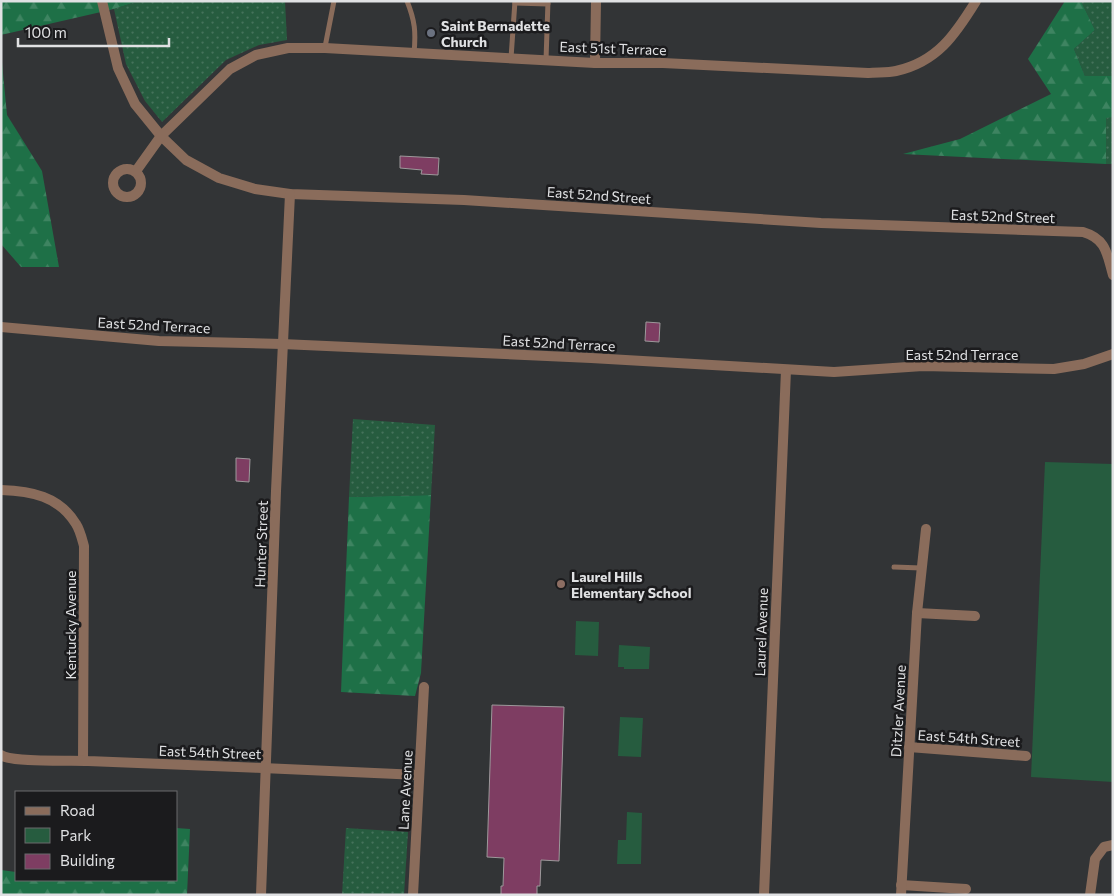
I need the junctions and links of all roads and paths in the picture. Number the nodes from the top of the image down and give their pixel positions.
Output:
1 (102, 1) edge
2 (334, 1) edge
3 (407, 1) edge
4 (596, 1) edge
5 (976, 1) edge
6 (515, 2) edge
7 (548, 3) edge
8 (324, 48) junction
9 (414, 53) junction
10 (511, 58) junction
11 (546, 60) junction
12 (595, 63) junction
13 (161, 136) junction
14 (136, 171) dead end
15 (290, 194) junction
16 (1113, 275) edge
17 (1, 326) edge
18 (282, 344) junction
19 (1113, 354) edge
20 (786, 370) junction
21 (1, 490) edge
22 (926, 529) dead end
23 (894, 567) dead end
24 (922, 568) junction
25 (917, 613) junction
26 (974, 616) dead end
27 (424, 687) dead end
28 (909, 747) junction
29 (1026, 756) dead end
30 (2, 758) edge
31 (83, 760) junction
32 (267, 768) junction
33 (419, 775) junction
34 (1108, 846) edge
35 (966, 889) dead end
36 (901, 890) edge
37 (261, 895) edge
38 (413, 895) edge
39 (764, 895) edge
40 (1090, 895) edge

1 - 13 street, East 52nd Street
2 - 8 lane
3 - 9 lane
4 - 12 street
5 - 12 street, East 51st Terrace
6 - 7 lane
6 - 10 lane
7 - 11 lane
8 - 9 street, East 51st Terrace
8 - 13 street, East 51st Terrace
9 - 10 street, East 51st Terrace
10 - 11 street, East 51st Terrace
11 - 12 street, East 51st Terrace
13 - 14 street
13 - 15 street, East 52nd Street
15 - 16 street, East 52nd Street
15 - 18 street, Hunter Street
17 - 18 street, East 52nd Terrace
18 - 20 street, East 52nd Terrace
18 - 32 street, Hunter Street
19 - 20 street, East 52nd Terrace
20 - 39 street, Laurel Avenue
21 - 31 street, Kentucky Avenue
22 - 24 street, Ditzler Avenue
23 - 24 lane
24 - 25 street, Ditzler Avenue
25 - 26 street
25 - 28 street, Ditzler Avenue
27 - 33 street, Lane Avenue
28 - 29 street, East 54th Street
28 - 36 street, Ditzler Avenue
30 - 31 street, East 54th Street
31 - 32 street, East 54th Street
32 - 33 street, East 54th Street
32 - 37 street, Hunter Street
33 - 38 street, Lane Avenue
34 - 40 street
35 - 36 street

